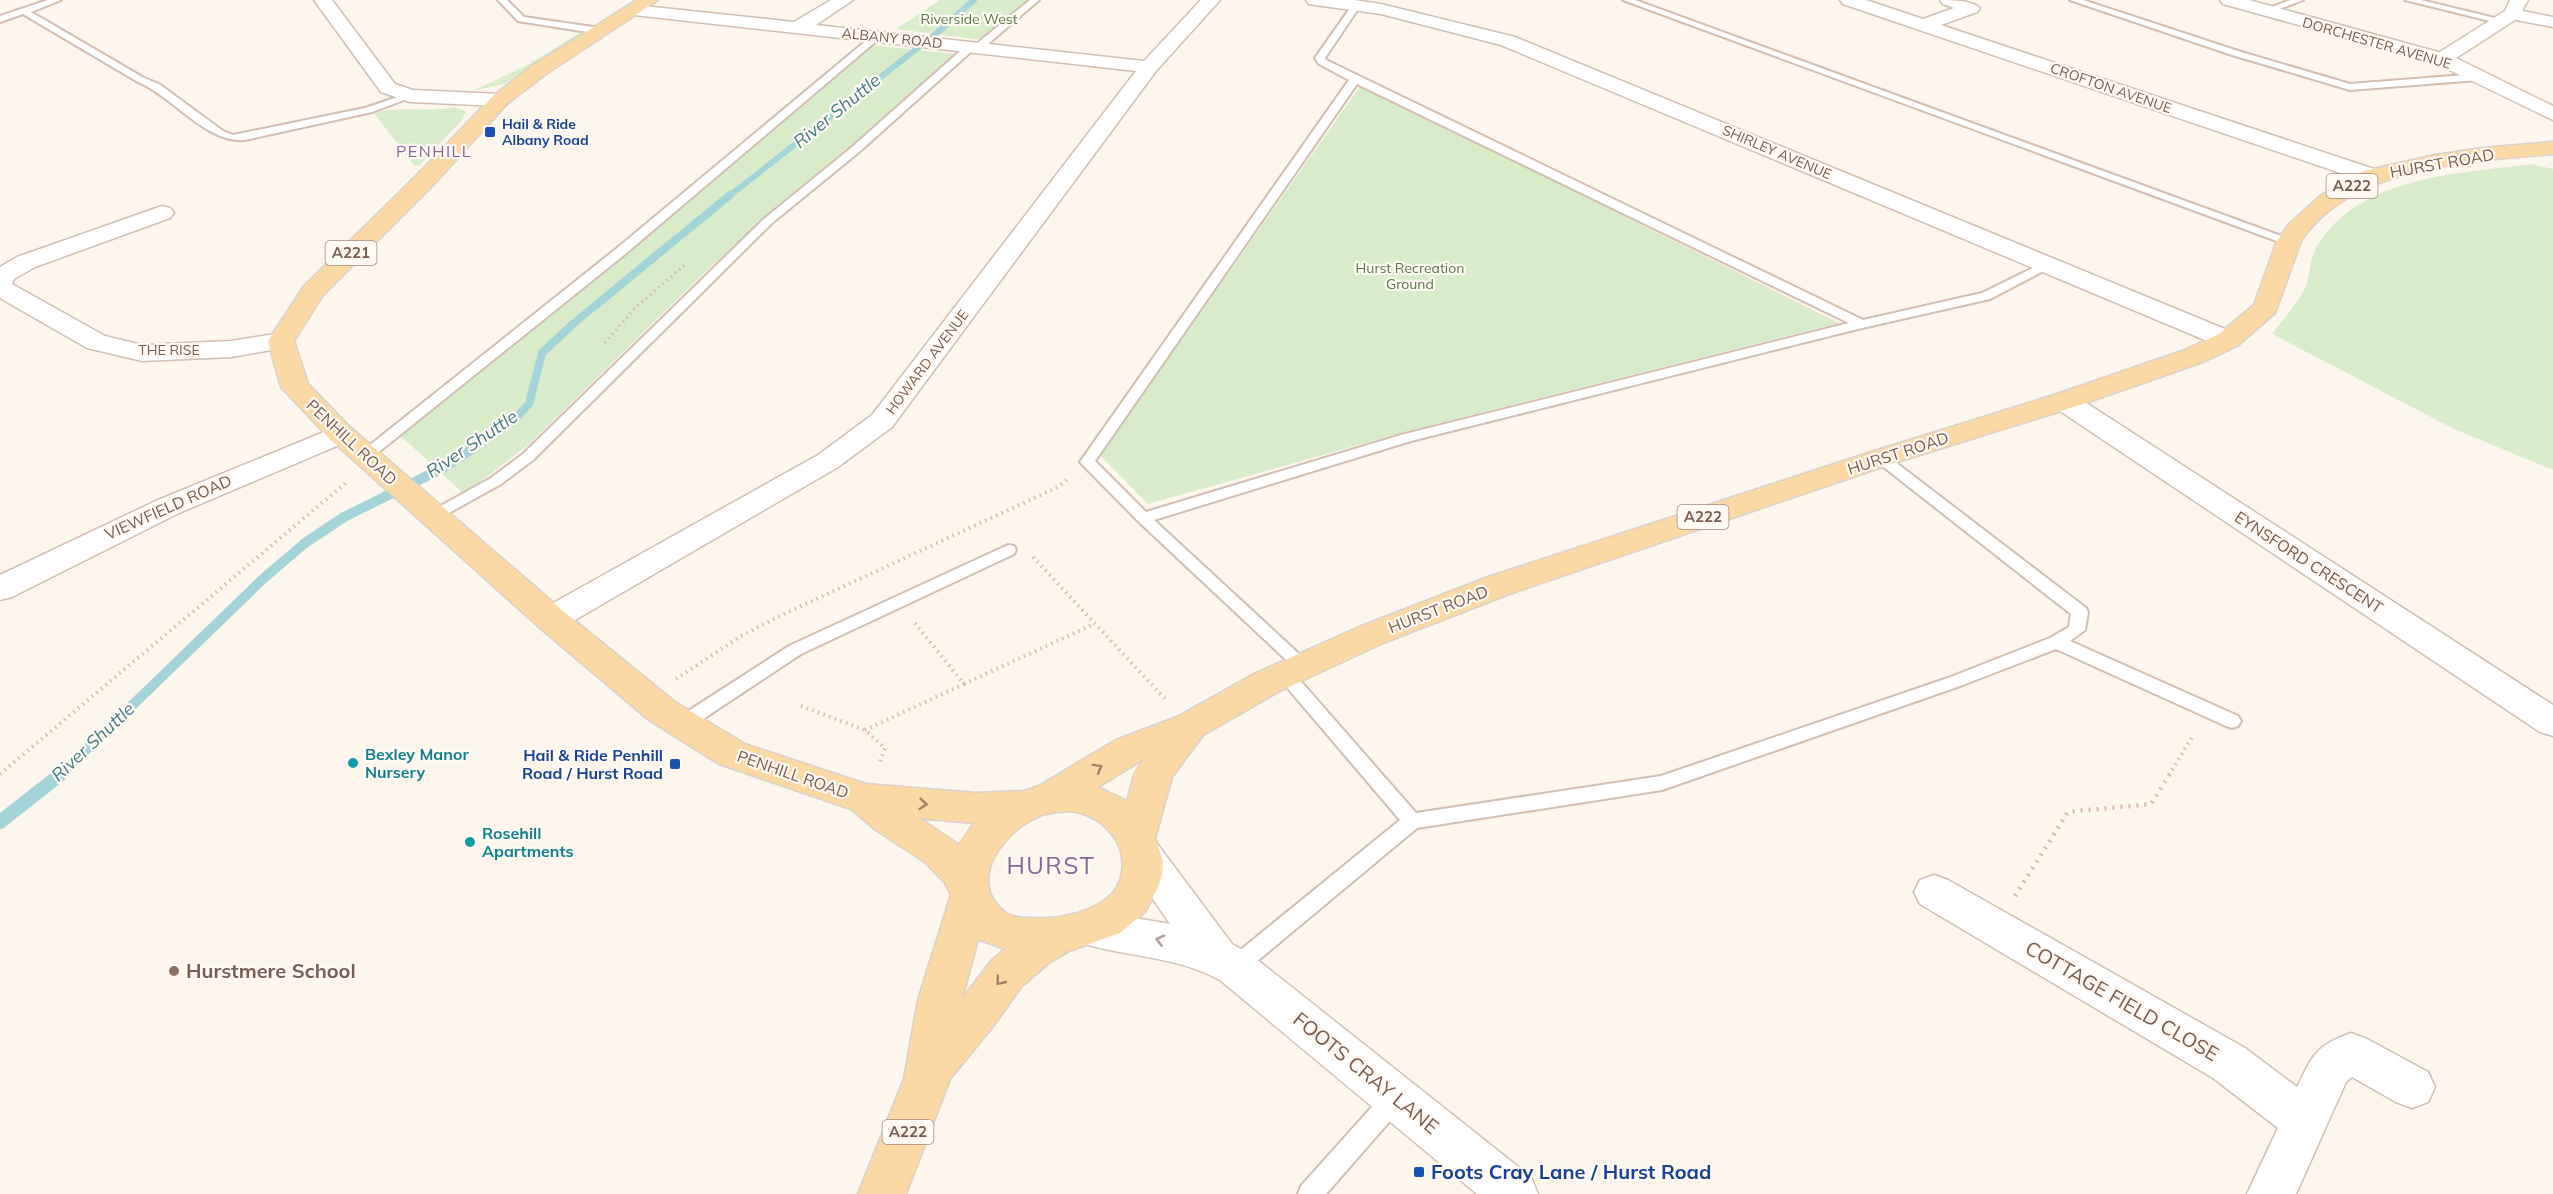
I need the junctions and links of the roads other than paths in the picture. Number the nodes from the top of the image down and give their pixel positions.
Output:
1 (57, 0) edge
2 (323, 0) edge
3 (502, 0) edge
4 (844, 0) edge
5 (1035, 0) edge
6 (1211, 0) edge
7 (1627, 0) edge
8 (1849, 0) edge
9 (1948, 0) edge
10 (2074, 0) edge
11 (2229, 0) edge
12 (2299, 0) edge
13 (2409, 0) edge
14 (1324, 1) edge
15 (642, 5) edge
16 (1356, 6) junction
17 (2266, 11) junction
18 (2511, 11) edge
19 (25, 12) junction
20 (0, 19) edge
21 (2553, 22) edge
22 (1923, 25) junction
23 (797, 28) junction
24 (600, 31) junction
25 (876, 37) junction
26 (974, 48) junction
27 (2442, 59) junction
28 (1149, 67) junction
29 (2478, 77) junction
30 (1355, 80) junction
31 (410, 96) junction
32 (500, 100) junction
33 (2553, 114) edge
34 (2548, 151) edge
35 (2372, 176) junction
36 (162, 213) dead end
37 (2289, 241) junction
38 (2047, 266) junction
39 (0, 285) edge
40 (1861, 324) junction
41 (2228, 340) junction
42 (281, 341) junction
43 (2064, 401) junction
44 (341, 435) junction
45 (365, 456) junction
46 (1881, 458) junction
47 (423, 508) junction
48 (1143, 518) junction
49 (1008, 550) dead end
50 (0, 589) edge
51 (551, 620) junction
52 (2056, 642) junction
53 (1294, 670) junction
54 (2232, 721) dead end
55 (2553, 723) edge
56 (682, 724) junction
57 (1190, 726) junction
58 (872, 782) junction
59 (1038, 802) junction
60 (1412, 821) junction
61 (1140, 846) junction
62 (968, 889) junction
63 (1934, 892) dead end
64 (1076, 931) junction
65 (1226, 961) junction
66 (930, 1069) junction
67 (2412, 1087) dead end
68 (1395, 1097) junction
69 (2305, 1121) junction
70 (882, 1194) edge
71 (1310, 1194) edge
72 (1514, 1194) edge
73 (2271, 1194) edge

1 - 19 lane
2 - 31 street
3 - 24 lane
4 - 23 street
5 - 26 lane
6 - 28 street, HOWARD AVENUE
7 - 37 lane
8 - 22 street, CROFTON AVENUE
9 - 22 street
10 - 29 lane
11 - 17 street, DORCHESTER AVENUE
12 - 17 lane
13 - 18 lane
14 - 16 street, SHIRLEY AVENUE
15 - 23 street, ALBANY ROAD
15 - 24 main road, A221
16 - 30 lane
16 - 38 street, SHIRLEY AVENUE
17 - 27 street, DORCHESTER AVENUE
18 - 21 street
18 - 27 street
19 - 20 lane
19 - 31 lane
22 - 35 street, CROFTON AVENUE
23 - 25 street, ALBANY ROAD
24 - 32 main road, A221
25 - 26 street, ALBANY ROAD
25 - 45 lane
26 - 28 street, ALBANY ROAD
26 - 47 lane
27 - 29 street, DORCHESTER AVENUE
28 - 51 street, HOWARD AVENUE
29 - 33 street, DORCHESTER AVENUE
30 - 40 lane
30 - 48 lane
31 - 32 street
32 - 42 main road, A221
34 - 35 main road, HURST ROAD / A222
35 - 37 main road, HURST ROAD / A222
36 - 39 street, THE RISE
37 - 41 main road, HURST ROAD / A222
38 - 40 lane
38 - 41 street, SHIRLEY AVENUE
39 - 42 street, THE RISE
40 - 48 lane
41 - 43 main road, HURST ROAD / A222
42 - 44 main road, PENHILL ROAD
43 - 46 main road, HURST ROAD / A222
43 - 55 street, EYNSFORD CRESCENT
44 - 45 main road, PENHILL ROAD
44 - 50 street, VIEWFIELD ROAD
45 - 47 main road, PENHILL ROAD
46 - 52 lane
46 - 53 main road, HURST ROAD / A222
47 - 51 main road, PENHILL ROAD
48 - 53 lane
49 - 56 lane
51 - 56 main road, PENHILL ROAD
52 - 54 lane
52 - 60 lane
53 - 57 main road, HURST ROAD / A222
53 - 60 lane
56 - 58 main road, PENHILL ROAD
59 -> 57 main road, HURST ROAD
57 - 61 main road, HURST ROAD
58 -> 59 main road, PENHILL ROAD
58 - 62 main road, PENHILL ROAD
59 - 61 main road, HURST ROAD
59 - 62 main road, HURST ROAD
60 - 65 lane
61 - 64 main road, HURST ROAD
61 - 65 street, FOOTS CRAY LANE
62 - 64 main road, HURST ROAD
62 - 66 main road, HURST ROAD
63 - 69 street, COTTAGE FIELD CLOSE
65 -> 64 street, FOOTS CRAY LANE
64 -> 66 main road, HURST ROAD
65 - 68 street, FOOTS CRAY LANE
66 - 70 main road, HURST ROAD / A222
67 - 69 street
68 - 71 lane
68 - 72 street, FOOTS CRAY LANE
69 - 73 street

